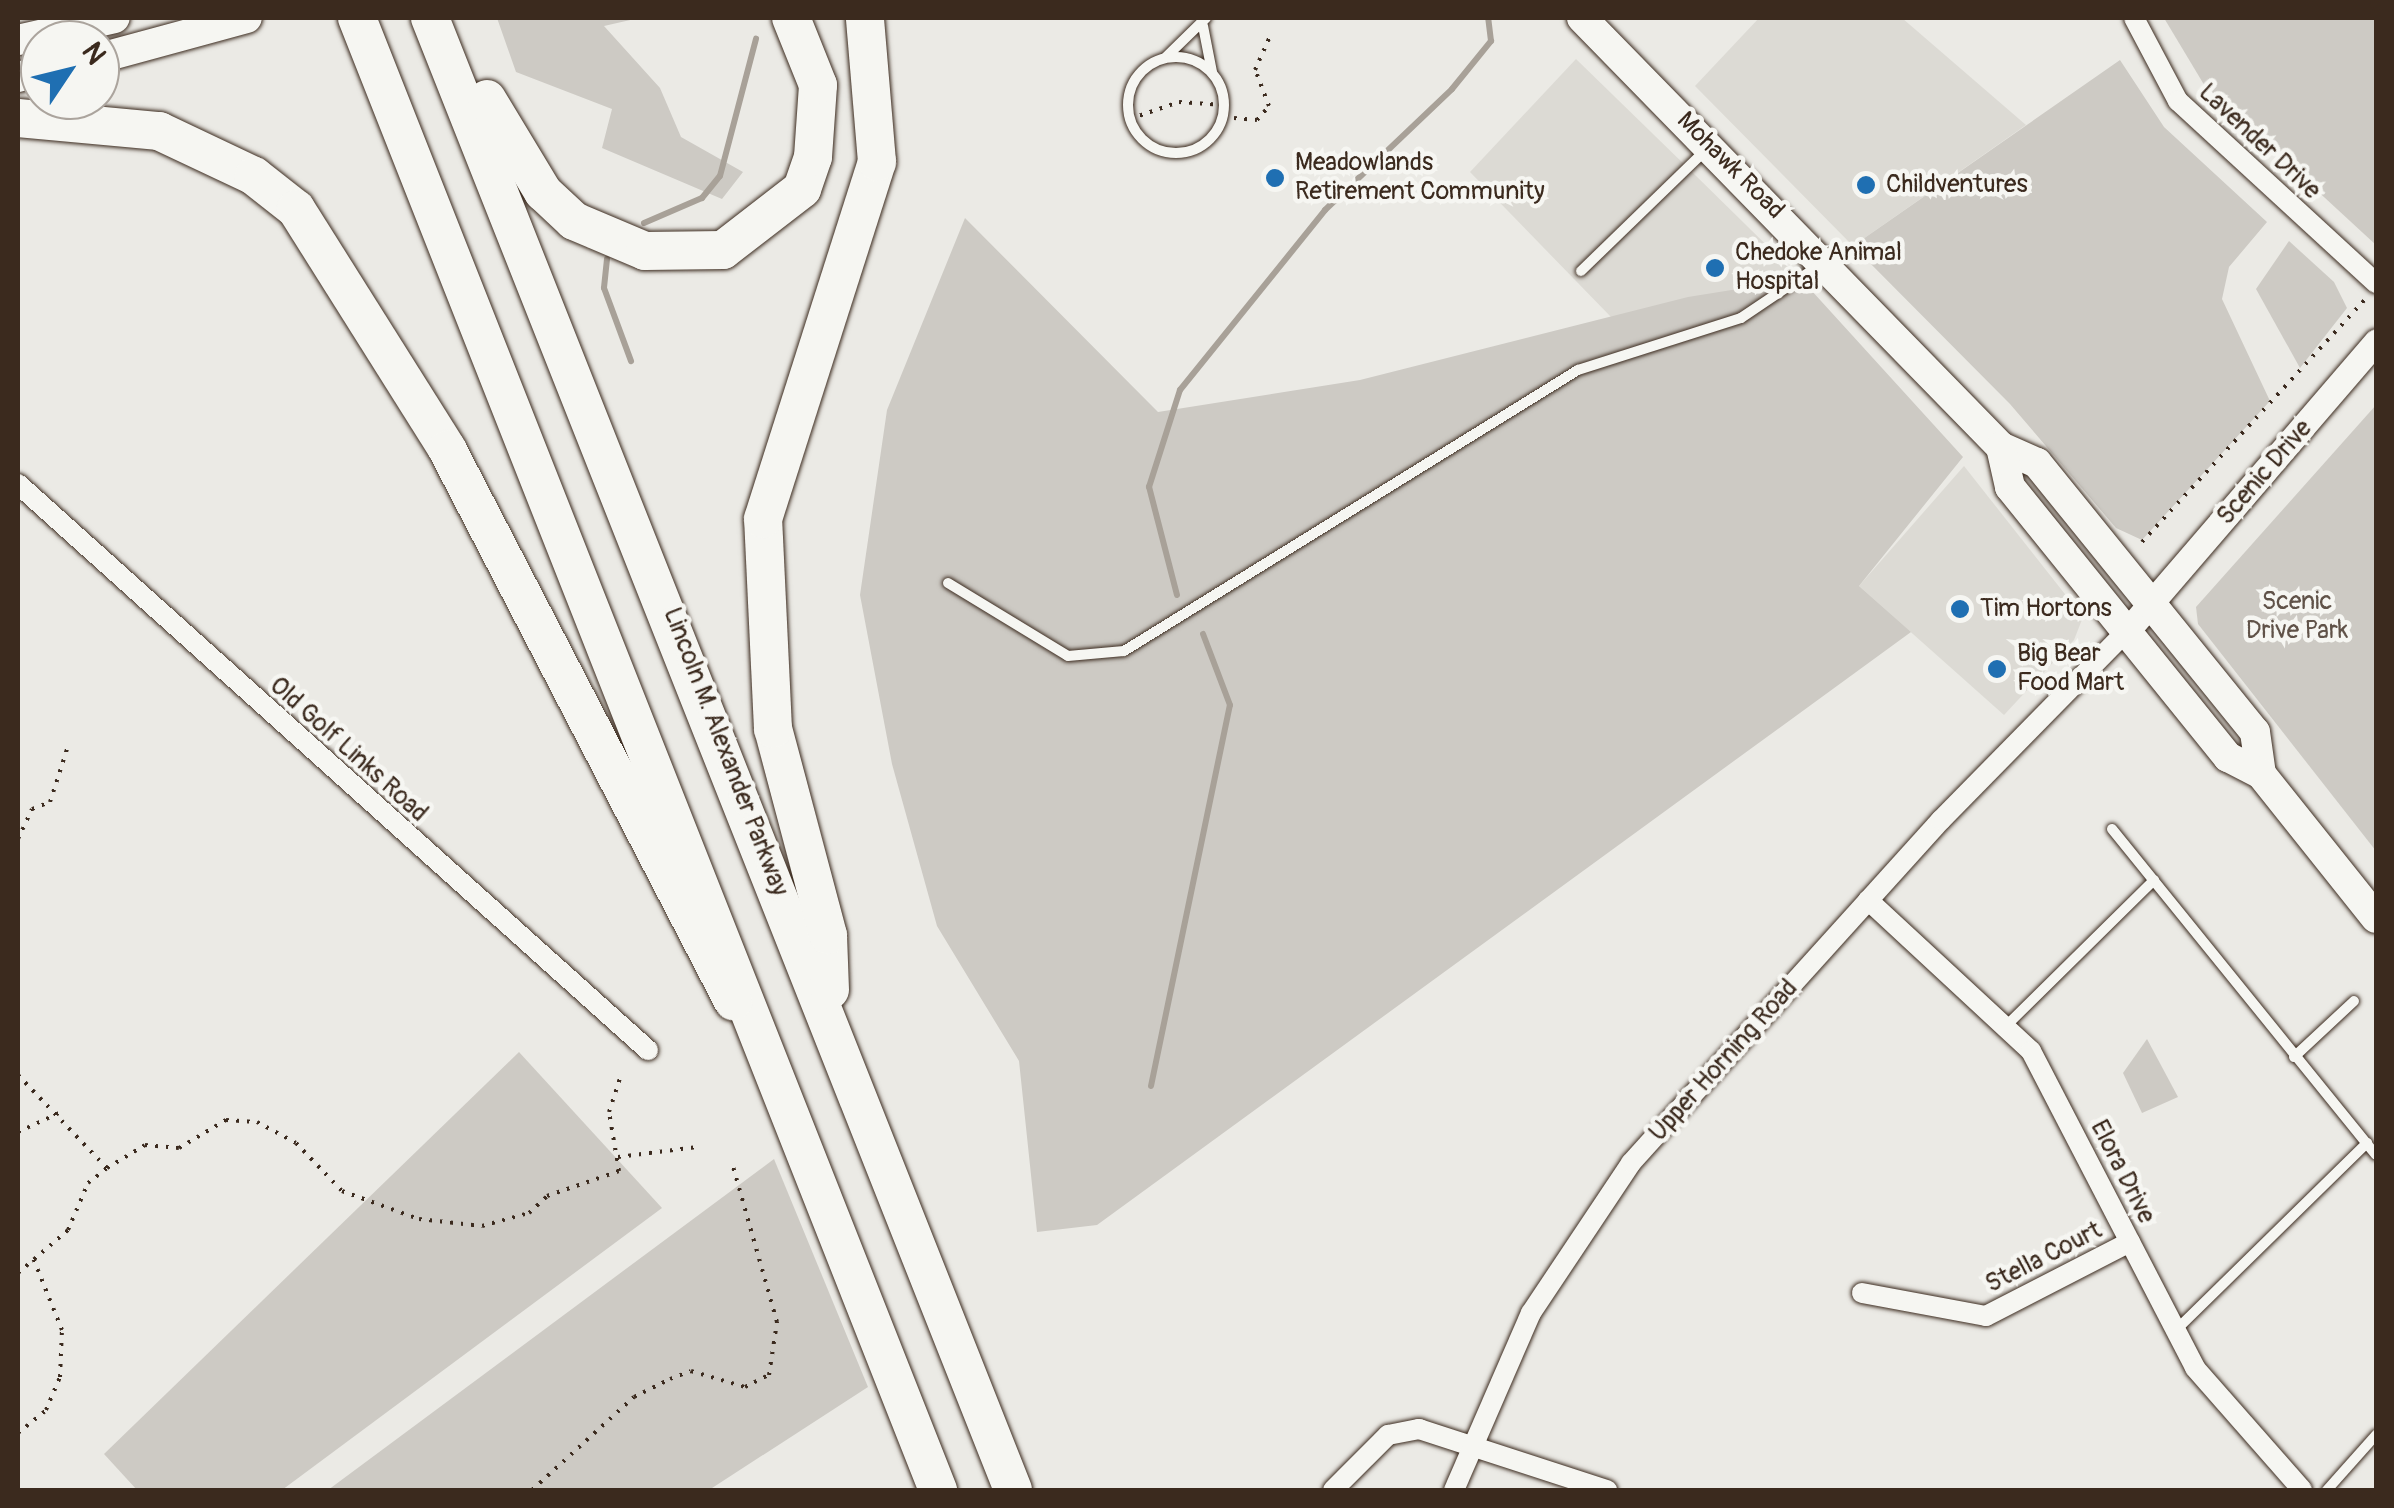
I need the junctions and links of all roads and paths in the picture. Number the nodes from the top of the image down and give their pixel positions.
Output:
1 (116, 18) edge
2 (247, 18) edge
3 (336, 18) edge
4 (357, 18) edge
5 (430, 18) edge
6 (448, 18) edge
7 (791, 18) edge
8 (865, 18) edge
9 (1582, 18) edge
10 (2134, 18) edge
11 (1204, 20) edge
12 (1271, 34) dead end
13 (18, 40) edge
14 (120, 53) edge
15 (1165, 58) junction
16 (381, 70) junction
17 (1212, 73) junction
18 (1224, 104) junction
19 (18, 118) edge
20 (1234, 118) dead end
21 (1130, 119) junction
22 (1710, 146) junction
23 (1825, 261) junction
24 (1581, 271) dead end
25 (2376, 283) edge
26 (2361, 304) dead end
27 (2376, 341) edge
28 (2002, 446) junction
29 (18, 484) edge
30 (2142, 542) dead end
31 (948, 584) dead end
32 (2151, 603) junction
33 (2126, 630) junction
34 (67, 749) dead end
35 (2261, 774) junction
36 (2112, 830) dead end
37 (18, 838) edge
38 (2154, 880) junction
39 (1868, 900) junction
40 (2376, 918) edge
41 (2354, 1002) dead end
42 (830, 1013) junction
43 (2006, 1026) junction
44 (648, 1050) dead end
45 (2294, 1058) junction
46 (777, 1070) junction
47 (621, 1074) dead end
48 (18, 1075) edge
49 (61, 1112) junction
50 (18, 1132) edge
51 (2367, 1144) junction
52 (696, 1147) dead end
53 (2376, 1155) edge
54 (618, 1158) junction
55 (733, 1166) dead end
56 (106, 1168) junction
57 (2130, 1242) junction
58 (33, 1258) junction
59 (18, 1272) edge
60 (1862, 1292) dead end
61 (2174, 1332) junction
62 (18, 1433) edge
63 (2376, 1435) edge
64 (1471, 1444) junction
65 (532, 1490) edge
66 (938, 1490) edge
67 (1013, 1490) edge
68 (1333, 1490) edge
69 (1454, 1490) edge
70 (1607, 1490) edge
71 (2302, 1490) edge
72 (2327, 1490) edge

1 - 13 main road
2 - 14 main road
3 - 16 highway
4 - 16 highway
5 - 42 highway, Lincoln M. Alexander Parkway
6 - 7 highway
8 - 42 highway
9 - 22 main road, Mohawk Road
10 - 25 street, Lavender Drive
11 - 15 lane
11 - 17 lane
12 - 20 path
15 - 17 lane
15 - 21 lane
16 - 46 highway
17 - 18 lane
18 - 21 path
18 - 21 lane
19 - 46 highway
22 - 23 main road, Mohawk Road
22 - 24 lane
23 - 28 main road, Mohawk Road
23 - 31 lane
26 - 30 path
27 - 32 street, Scenic Drive
28 - 32 main road, Mohawk Road
28 - 33 main road, Mohawk Road
29 - 44 street, Old Golf Links Road
32 - 33 street, Upper Horning Road
32 - 35 main road, Mohawk Road
33 - 35 main road, Mohawk Road
33 - 39 street, Upper Horning Road
34 - 37 path
35 - 40 main road
36 - 38 lane
38 - 43 lane
38 - 45 lane
39 - 43 street, Elora Drive
39 - 64 street, Upper Horning Road
41 - 45 lane
42 - 67 highway, Lincoln M. Alexander Parkway
43 - 57 street, Elora Drive
45 - 51 lane
46 - 66 highway
47 - 54 path
48 - 49 path
49 - 50 path
49 - 56 path
51 - 53 lane
51 - 61 lane
52 - 54 path
54 - 56 path
55 - 65 path
56 - 58 path
57 - 60 street, Stella Court
57 - 61 street, Elora Drive
58 - 59 path
58 - 62 path
61 - 71 street, Elora Drive
63 - 72 lane
64 - 68 street
64 - 69 street, Upper Horning Road
64 - 70 street

